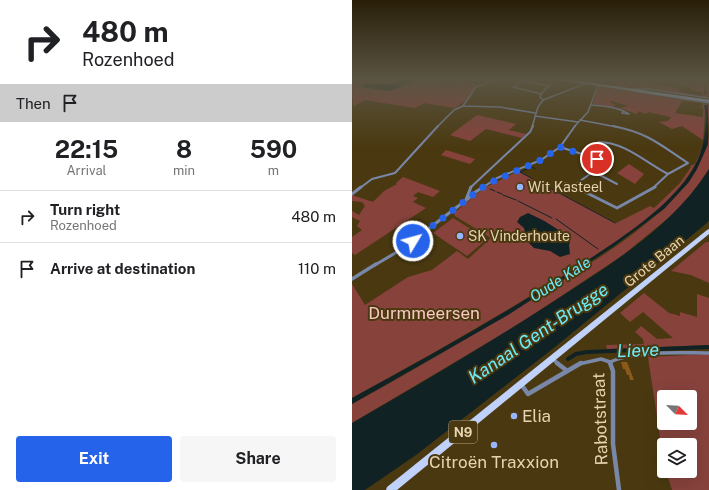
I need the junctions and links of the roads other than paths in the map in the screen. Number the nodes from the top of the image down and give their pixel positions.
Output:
1 (466, 102) edge
2 (541, 102) edge
3 (591, 104) joint
4 (463, 106) junction
5 (623, 112) dead end
6 (535, 115) junction
7 (580, 120) junction
8 (578, 122) junction
9 (560, 147) junction
10 (587, 156) junction
11 (594, 172) junction
12 (668, 174) junction
13 (565, 183) dead end
14 (617, 184) dead end
15 (573, 186) junction
16 (352, 194) edge
17 (468, 197) junction
18 (709, 231) edge
19 (352, 279) edge
20 (709, 353) edge
21 (556, 357) junction
22 (610, 362) junction
23 (566, 370) junction
24 (521, 384) junction
25 (390, 490) edge
26 (619, 490) edge

1 - 4 street
2 - 6 street
3 - 5 street
3 - 7 street
4 - 6 street
4 - 16 street
6 - 8 street
6 - 17 street
7 - 8 street
7 - 12 street
8 - 9 street
9 - 10 street
9 - 17 street
10 - 11 street
10 - 12 street
11 - 14 street
11 - 15 street
12 - 15 street
13 - 15 street
17 - 19 street
18 - 21 main road, Grote Baan / N9
20 - 22 street
21 - 23 street
21 - 24 main road, N9
22 - 23 street, Rabotstraat
22 - 26 street, Rabotstraat
23 - 24 street, Rabotstraat
24 - 25 main road, N9

